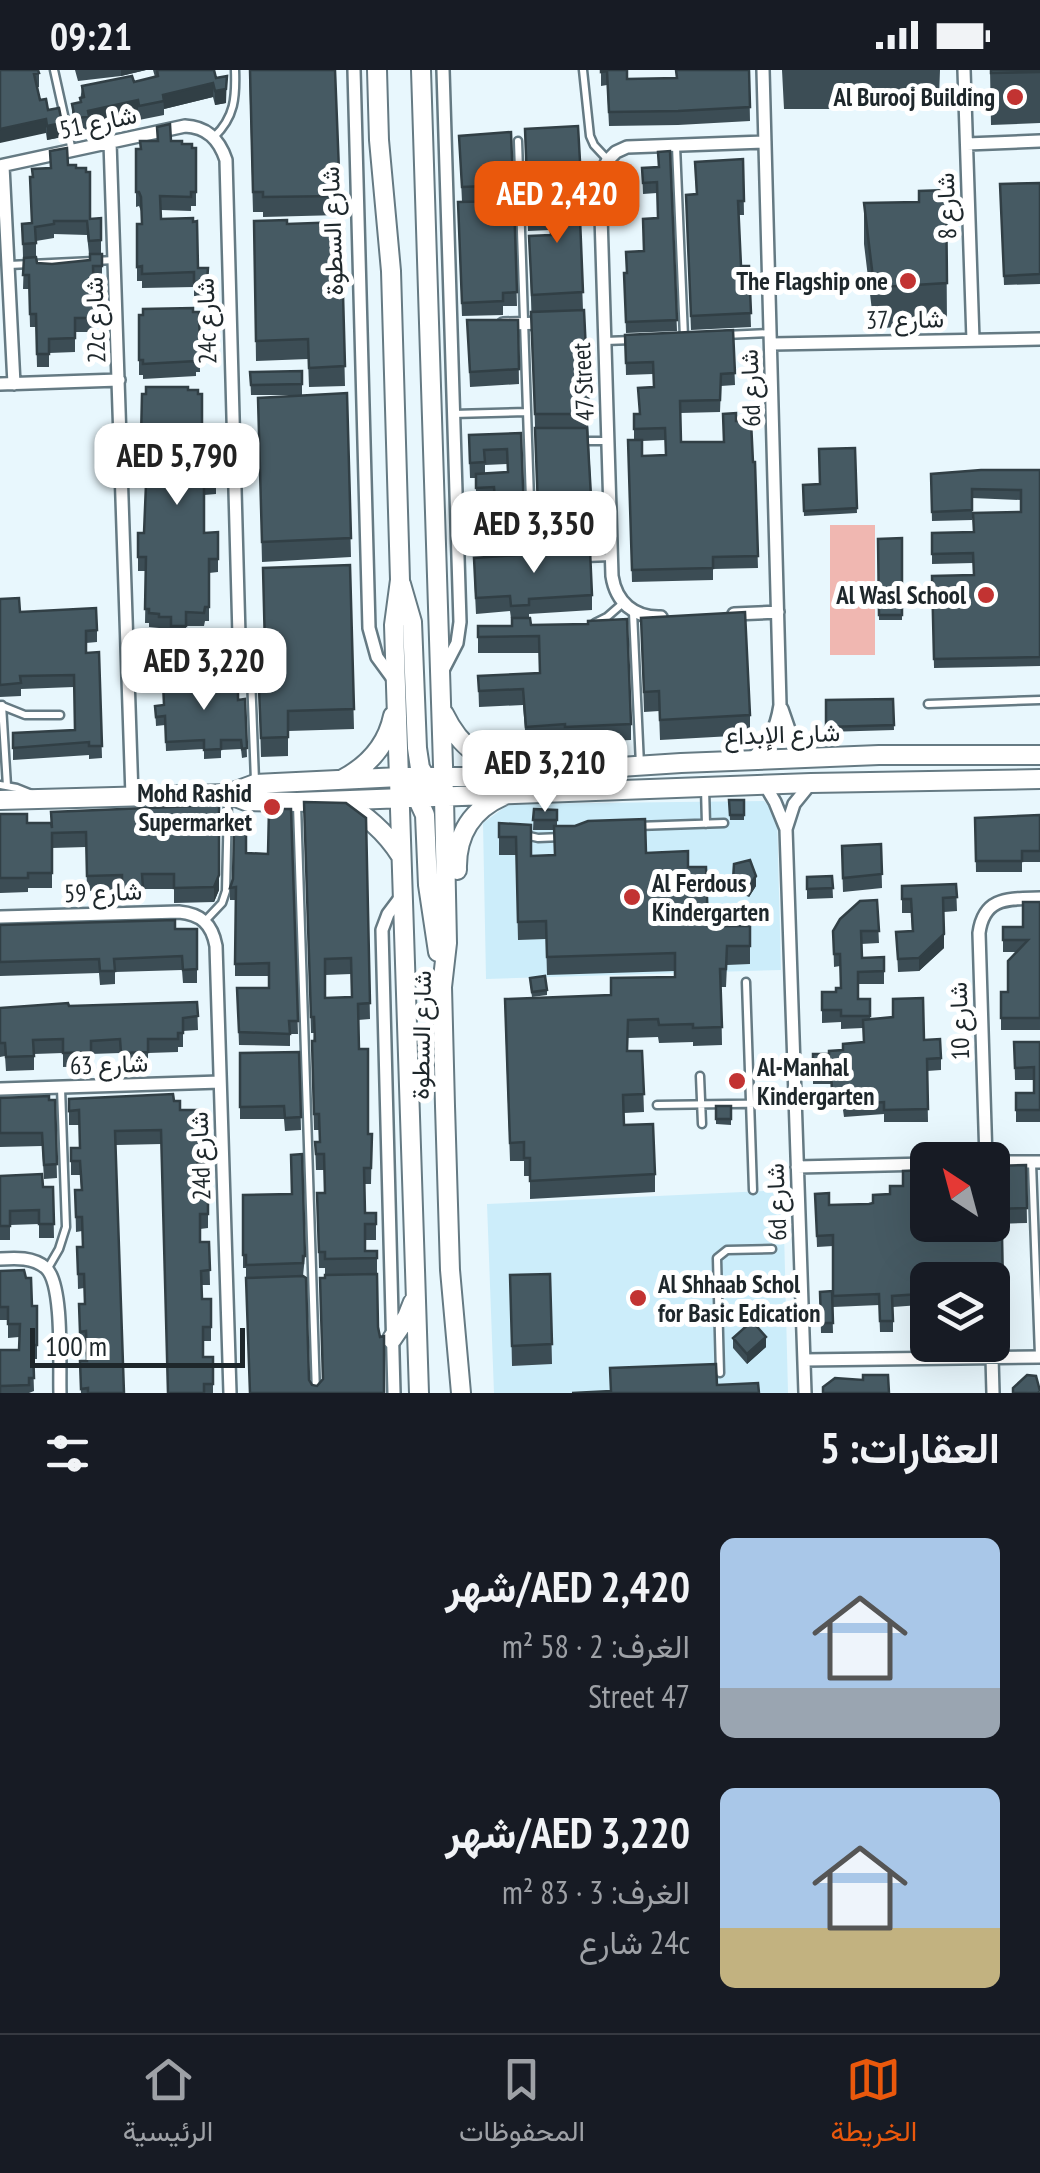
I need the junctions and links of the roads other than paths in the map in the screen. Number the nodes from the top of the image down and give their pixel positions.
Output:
1 (54, 70) edge
2 (235, 70) edge
3 (354, 70) edge
4 (377, 70) edge
5 (421, 70) edge
6 (443, 70) edge
7 (583, 70) edge
8 (763, 70) edge
9 (964, 70) edge
10 (209, 133) junction
11 (518, 141) dead end
12 (1040, 141) edge
13 (110, 142) junction
14 (765, 142) junction
15 (676, 144) junction
16 (966, 144) junction
17 (72, 151) junction
18 (608, 160) junction
19 (2, 166) edge
20 (600, 205) junction
21 (536, 206) edge
22 (568, 206) edge
23 (520, 207) junction
24 (463, 208) edge
25 (447, 209) junction
26 (116, 260) junction
27 (8, 264) junction
28 (603, 320) junction
29 (584, 321) edge
30 (564, 322) edge
31 (524, 323) junction
32 (487, 325) edge
33 (450, 326) junction
34 (468, 326) edge
35 (701, 336) edge
36 (719, 336) edge
37 (644, 339) edge
38 (771, 339) junction
39 (1040, 339) edge
40 (973, 340) junction
41 (604, 341) junction
42 (119, 380) junction
43 (7, 384) edge
44 (526, 412) junction
45 (453, 414) junction
46 (528, 440) junction
47 (544, 440) edge
48 (576, 440) edge
49 (608, 440) junction
50 (612, 556) junction
51 (572, 559) edge
52 (514, 562) edge
53 (476, 564) edge
54 (458, 565) junction
55 (400, 580) junction
56 (628, 607) junction
57 (778, 612) junction
58 (727, 614) edge
59 (680, 616) edge
60 (587, 625) edge
61 (233, 648) junction
62 (128, 665) junction
63 (440, 676) junction
64 (397, 690) junction
65 (1040, 700) edge
66 (1, 704) edge
67 (780, 704) junction
68 (928, 704) dead end
69 (440, 708) junction
70 (60, 715) dead end
71 (1040, 755) edge
72 (947, 756) junction
73 (813, 757) junction
74 (750, 760) junction
75 (640, 766) junction
76 (580, 770) junction
77 (400, 776) junction
78 (434, 776) junction
79 (1040, 779) edge
80 (812, 783) junction
81 (255, 784) junction
82 (766, 785) junction
83 (705, 787) junction
84 (2, 791) edge
85 (338, 791) junction
86 (228, 794) junction
87 (506, 794) junction
88 (132, 796) junction
89 (444, 797) junction
90 (409, 798) junction
91 (297, 802) junction
92 (724, 823) dead end
93 (706, 824) junction
94 (635, 826) edge
95 (786, 829) junction
96 (509, 835) edge
97 (574, 836) edge
98 (402, 858) junction
99 (403, 894) junction
100 (1040, 898) edge
101 (0, 917) edge
102 (205, 921) junction
103 (746, 982) dead end
104 (442, 987) junction
105 (700, 1076) dead end
106 (220, 1082) junction
107 (61, 1088) junction
108 (0, 1090) edge
109 (795, 1103) junction
110 (701, 1104) junction
111 (750, 1104) junction
112 (657, 1105) dead end
113 (702, 1124) dead end
114 (989, 1142) edge
115 (1010, 1161) edge
116 (1036, 1162) edge
117 (910, 1164) edge
118 (797, 1167) junction
119 (753, 1190) dead end
120 (772, 1249) dead end
121 (0, 1259) edge
122 (47, 1270) junction
123 (312, 1282) junction
124 (295, 1283) edge
125 (227, 1284) junction
126 (244, 1284) edge
127 (416, 1292) junction
128 (802, 1314) junction
129 (717, 1316) junction
130 (392, 1338) junction
131 (1040, 1356) edge
132 (1010, 1357) edge
133 (910, 1359) edge
134 (804, 1360) junction
135 (992, 1362) edge
136 (720, 1373) edge
137 (60, 1393) edge
138 (230, 1393) edge
139 (316, 1393) edge
140 (394, 1393) edge
141 (419, 1393) edge
142 (461, 1393) edge
143 (805, 1393) edge
144 (993, 1393) edge

1 - 17 lane
2 - 10 lane
3 - 64 street, شارع السطوة
4 - 55 main road, شارع السطوة
5 - 63 main road, شارع السطوة
6 - 25 street, شارع السطوة
7 - 18 lane
8 - 14 street, 6d شارع
9 - 16 street, 8 شارع
10 - 13 street, شارع 51
10 - 61 street, 24c شارع
11 - 23 lane
12 - 16 street
13 - 17 street, شارع 51
13 - 26 street, 22c شارع
14 - 15 street
14 - 38 street, 6d شارع
15 - 18 street
15 - 35 lane
16 - 40 street, 8 شارع
17 - 19 street, شارع 51
18 - 20 street, 47 Street
19 - 27 street
20 - 22 lane
20 - 28 street, 47 Street
21 - 23 lane
23 - 31 lane
24 - 25 lane
25 - 33 street, شارع السطوة
26 - 27 lane
26 - 42 street, 22c شارع
27 - 43 street
28 - 29 street
28 - 41 street, 47 Street
30 - 31 street
31 - 32 street
31 - 44 lane
33 - 34 street
33 - 45 street, شارع السطوة
36 - 38 lane
37 - 41 lane
38 - 40 street, شارع 37
38 - 57 street, 6d شارع
39 - 40 street, شارع 37
41 - 49 street, 47 Street
42 - 43 street
42 - 62 street, 22c شارع
44 - 45 lane
44 - 46 lane
45 - 54 street, شارع السطوة
46 - 47 lane
46 - 52 lane
48 - 49 lane
49 - 50 street, 47 Street
50 - 51 lane
50 - 56 street, 47 Street
53 - 54 lane
54 - 63 street, شارع السطوة
55 - 64 main road, شارع السطوة
55 - 78 main road
56 - 59 street
56 - 60 lane
56 - 75 lane
57 - 58 street
57 - 67 street, 6d شارع
61 - 62 street
61 - 81 lane
62 - 88 street, 22c شارع
63 - 69 main road, شارع السطوة
64 - 77 main road, شارع السطوة
64 - 85 main road
65 - 68 lane
66 - 70 lane
66 - 84 lane
67 - 73 street, 6d شارع
67 - 74 street, 6d شارع
69 - 76 main road
69 - 78 main road, شارع السطوة
71 - 72 main road, شارع الإبداع
72 - 73 main road, شارع الإبداع
72 - 82 main road
73 - 74 main road, شارع الإبداع
74 - 75 main road, شارع الإبداع
75 - 76 main road, شارع الإبداع
76 - 78 main road, شارع الإبداع
77 - 78 main road, شارع الإبداع
77 - 85 main road, شارع الإبداع
77 - 90 main road, شارع السطوة
78 - 89 main road, شارع السطوة
79 - 80 main road, شارع الإبداع
80 - 82 main road, شارع الإبداع
80 - 95 street
81 - 85 main road, شارع الإبداع
81 - 86 main road, شارع الإبداع
82 - 83 main road, شارع الإبداع
82 - 95 street, 6d شارع
83 - 87 main road, شارع الإبداع
83 - 93 lane
84 - 88 main road, شارع الإبداع
85 - 90 main road, شارع الإبداع
85 - 91 main road, شارع الإبداع
85 - 98 main road
86 - 88 main road, شارع الإبداع
86 - 91 main road, شارع الإبداع
86 - 102 lane
87 - 89 main road, شارع الإبداع
87 - 104 main road
89 - 90 main road, شارع الإبداع
89 - 104 main road, شارع السطوة
90 - 98 main road, شارع السطوة
90 - 104 main road
91 - 123 lane
92 - 93 lane
93 - 94 lane
95 - 109 street, 6d شارع
96 - 97 lane
98 - 99 main road, شارع السطوة
99 - 127 main road, شارع السطوة
99 - 130 street, شارع السطوة
100 - 114 street, شارع 10
101 - 102 street, شارع 59
102 - 106 street, 24d شارع
103 - 111 lane
104 - 142 main road, شارع السطوة
105 - 110 lane
106 - 107 street, شارع 63
106 - 125 street, 24d شارع
107 - 108 street, شارع 63
107 - 122 lane
109 - 111 lane
109 - 118 street, 6d شارع
110 - 111 lane
110 - 112 lane
110 - 113 lane
111 - 119 lane
115 - 116 street
116 - 131 lane
117 - 118 street
118 - 128 street, 6d شارع
120 - 129 lane
121 - 122 street
122 - 137 street
123 - 124 lane
123 - 139 lane
125 - 126 lane
125 - 138 street, 24d شارع
127 - 130 main road
127 - 141 main road, شارع السطوة
128 - 129 lane
128 - 134 street, 6d شارع
129 - 136 lane
130 - 140 street, شارع السطوة
131 - 132 street
133 - 134 street
134 - 143 street, 6d شارع
135 - 144 street

